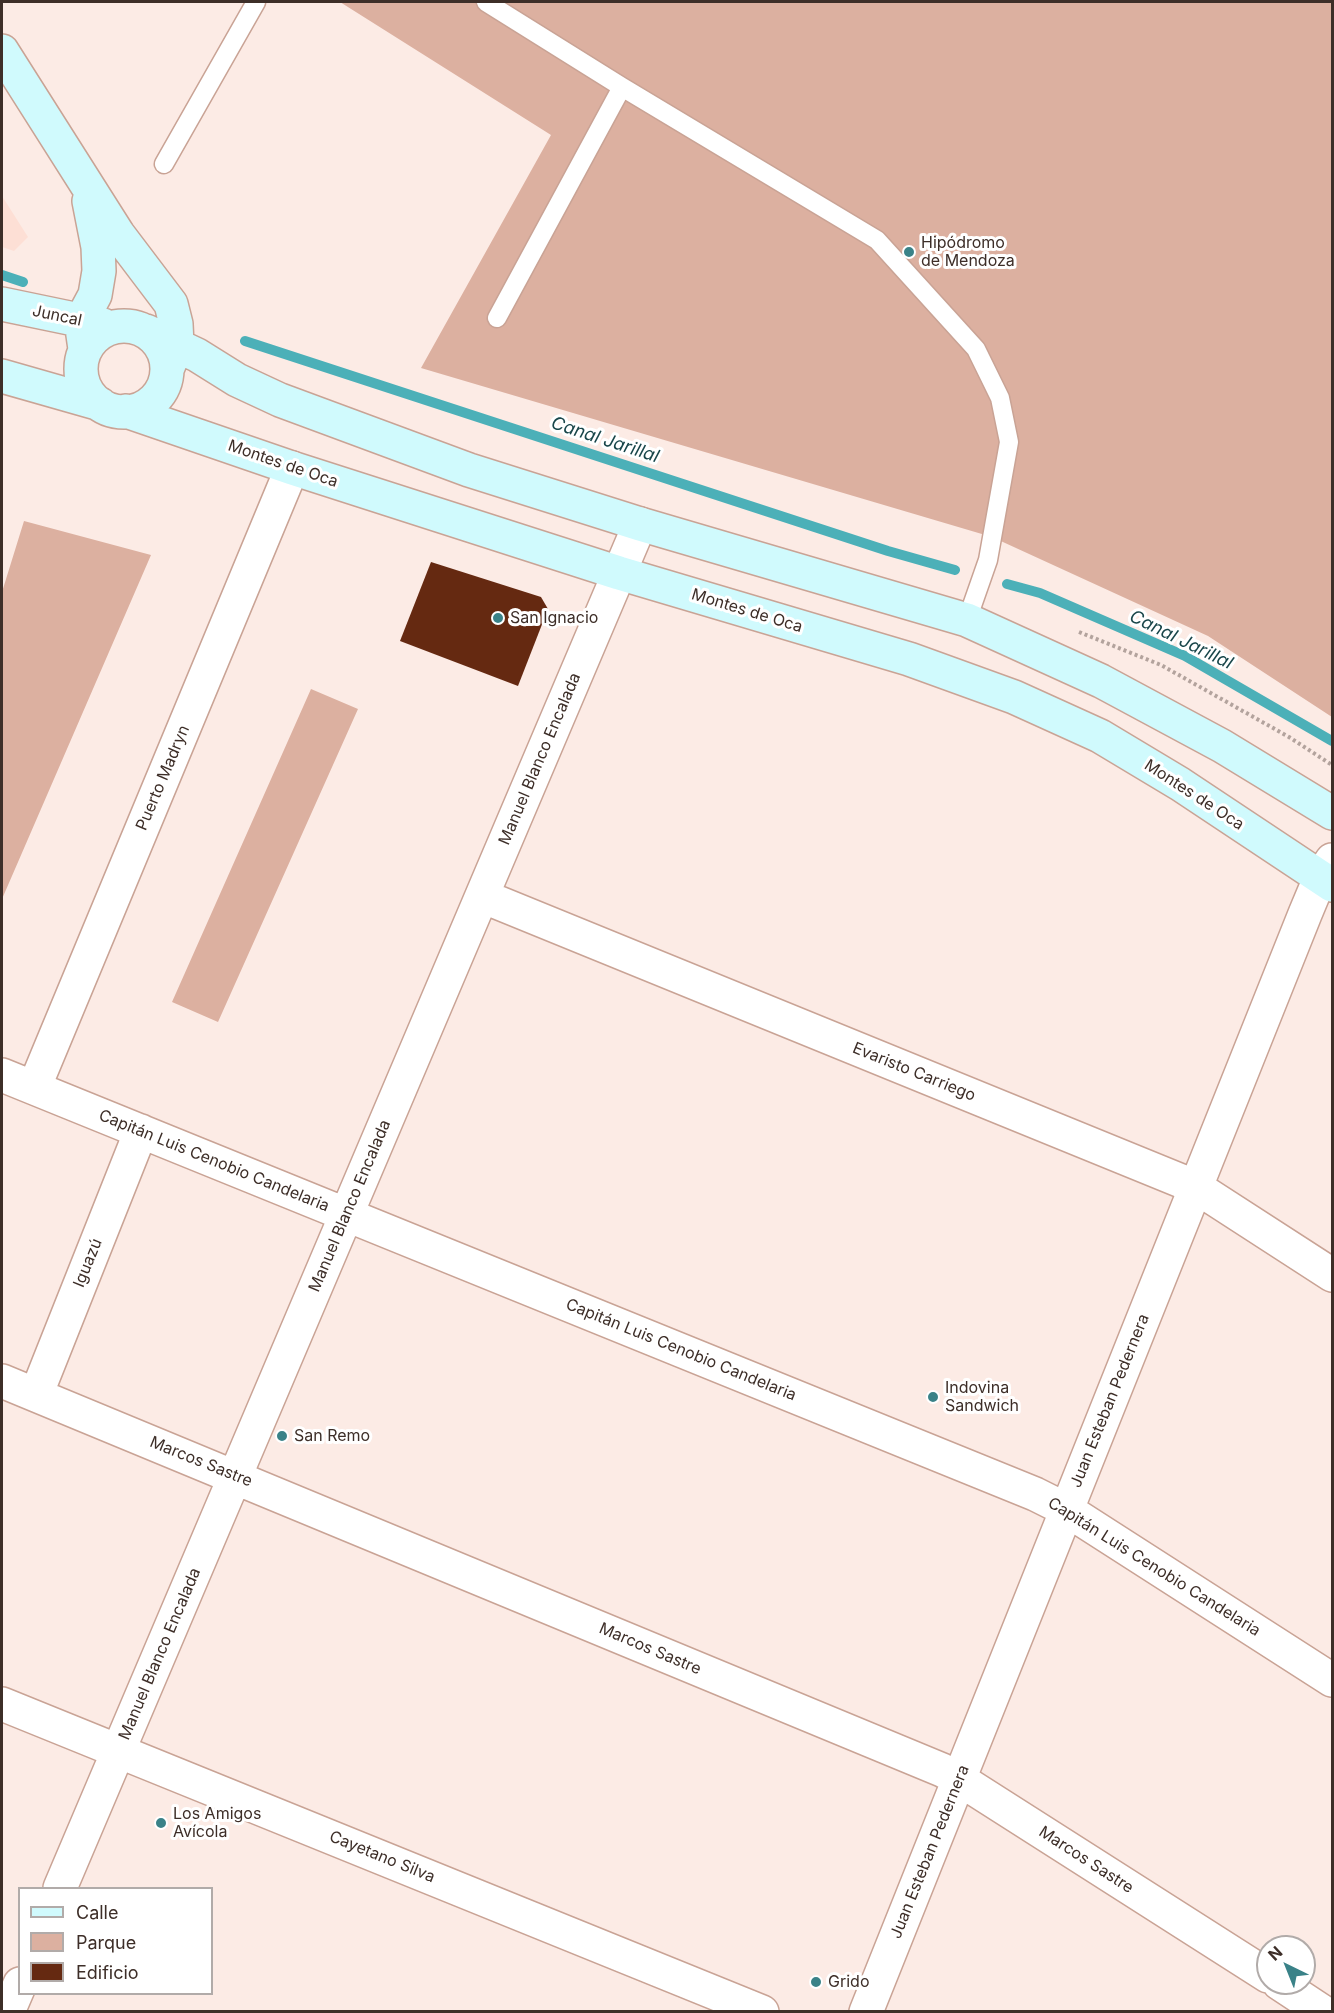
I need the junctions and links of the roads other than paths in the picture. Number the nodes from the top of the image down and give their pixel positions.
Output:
1 (256, 2) edge
2 (486, 2) edge
3 (2, 51) edge
4 (622, 87) junction
5 (164, 164) dead end
6 (87, 187) junction
7 (2, 304) edge
8 (496, 318) dead end
9 (83, 335) junction
10 (172, 356) junction
11 (2, 376) edge
12 (113, 408) junction
13 (292, 468) junction
14 (640, 524) junction
15 (619, 573) junction
16 (968, 620) junction
17 (1332, 813) edge
18 (1328, 874) edge
19 (482, 896) junction
20 (2, 1074) edge
21 (34, 1088) junction
22 (141, 1131) junction
23 (1196, 1187) junction
24 (347, 1215) junction
25 (1332, 1275) edge
26 (2, 1381) edge
27 (36, 1395) junction
28 (236, 1476) junction
29 (1067, 1510) junction
30 (1332, 1680) edge
31 (2, 1704) edge
32 (119, 1751) junction
33 (959, 1779) junction
34 (60, 1887) edge
35 (1256, 1968) edge
36 (18, 1989) edge
37 (1297, 1995) edge
38 (8, 2012) edge
39 (762, 2012) edge
40 (866, 2012) edge
41 (1323, 2012) edge

1 - 5 lane
2 - 4 lane
3 - 6 main road
4 - 8 lane
4 - 16 lane
6 - 9 main road
6 - 10 main road
7 - 9 main road, Juncal
9 - 10 main road, Juncal
9 - 12 main road
10 - 12 main road
10 - 14 main road
11 - 12 main road
12 - 13 main road, Montes de Oca
13 - 15 main road, Montes de Oca
13 - 21 street, Puerto Madryn
14 - 15 street, Manuel Blanco Encalada
14 - 16 main road
15 - 18 main road, Montes de Oca
15 - 19 street, Manuel Blanco Encalada
16 - 17 main road
18 - 23 street, Juan Esteban Pedernera
19 - 23 street, Evaristo Carriego
19 - 24 street, Manuel Blanco Encalada
20 - 21 street, Capitán Luis Cenobio Candelaria
21 - 22 street, Capitán Luis Cenobio Candelaria
22 - 24 street, Capitán Luis Cenobio Candelaria
22 - 27 street, Iguazú
23 - 25 street, Evaristo Carriego
23 - 29 street, Juan Esteban Pedernera
24 - 28 street, Manuel Blanco Encalada
24 - 29 street, Capitán Luis Cenobio Candelaria
26 - 27 street, Marcos Sastre
27 - 28 street, Marcos Sastre
28 - 32 street, Manuel Blanco Encalada
28 - 33 street, Marcos Sastre
29 - 30 street, Capitán Luis Cenobio Candelaria
29 - 33 street, Juan Esteban Pedernera
31 - 32 street, Cayetano Silva
32 - 34 street, Manuel Blanco Encalada
32 - 39 street, Cayetano Silva
33 - 35 street, Marcos Sastre
33 - 40 street, Juan Esteban Pedernera
36 - 38 street
37 - 41 street

